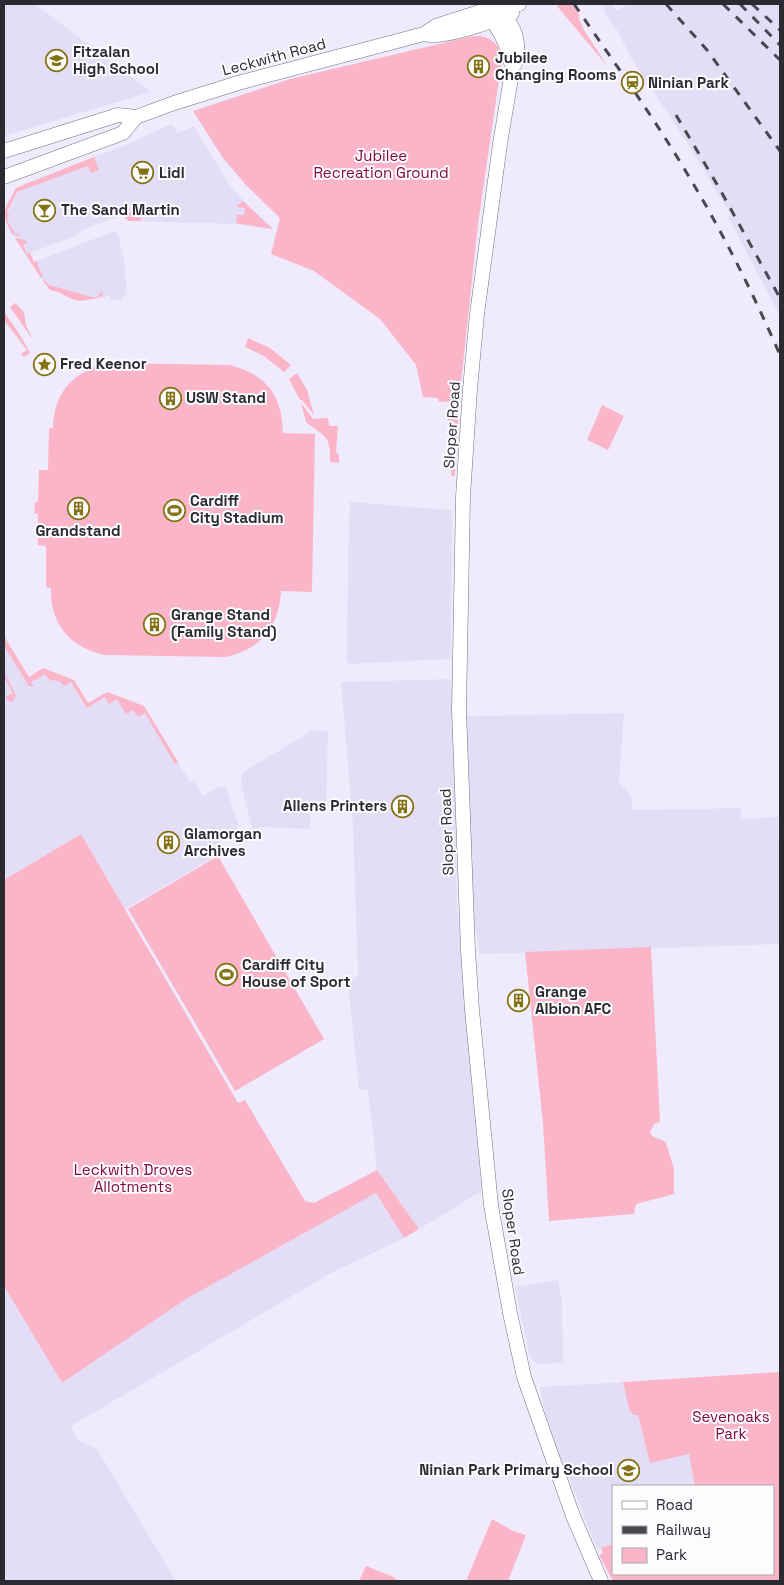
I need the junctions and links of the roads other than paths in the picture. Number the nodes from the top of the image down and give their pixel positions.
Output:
1 (502, 10) edge
2 (136, 117) junction
3 (4, 151) edge
4 (4, 177) edge
5 (601, 1581) edge

1 - 2 street, Leckwith Road
1 - 5 street, Sloper Road
2 - 3 street, Leckwith Road
2 - 4 street, Leckwith Road

